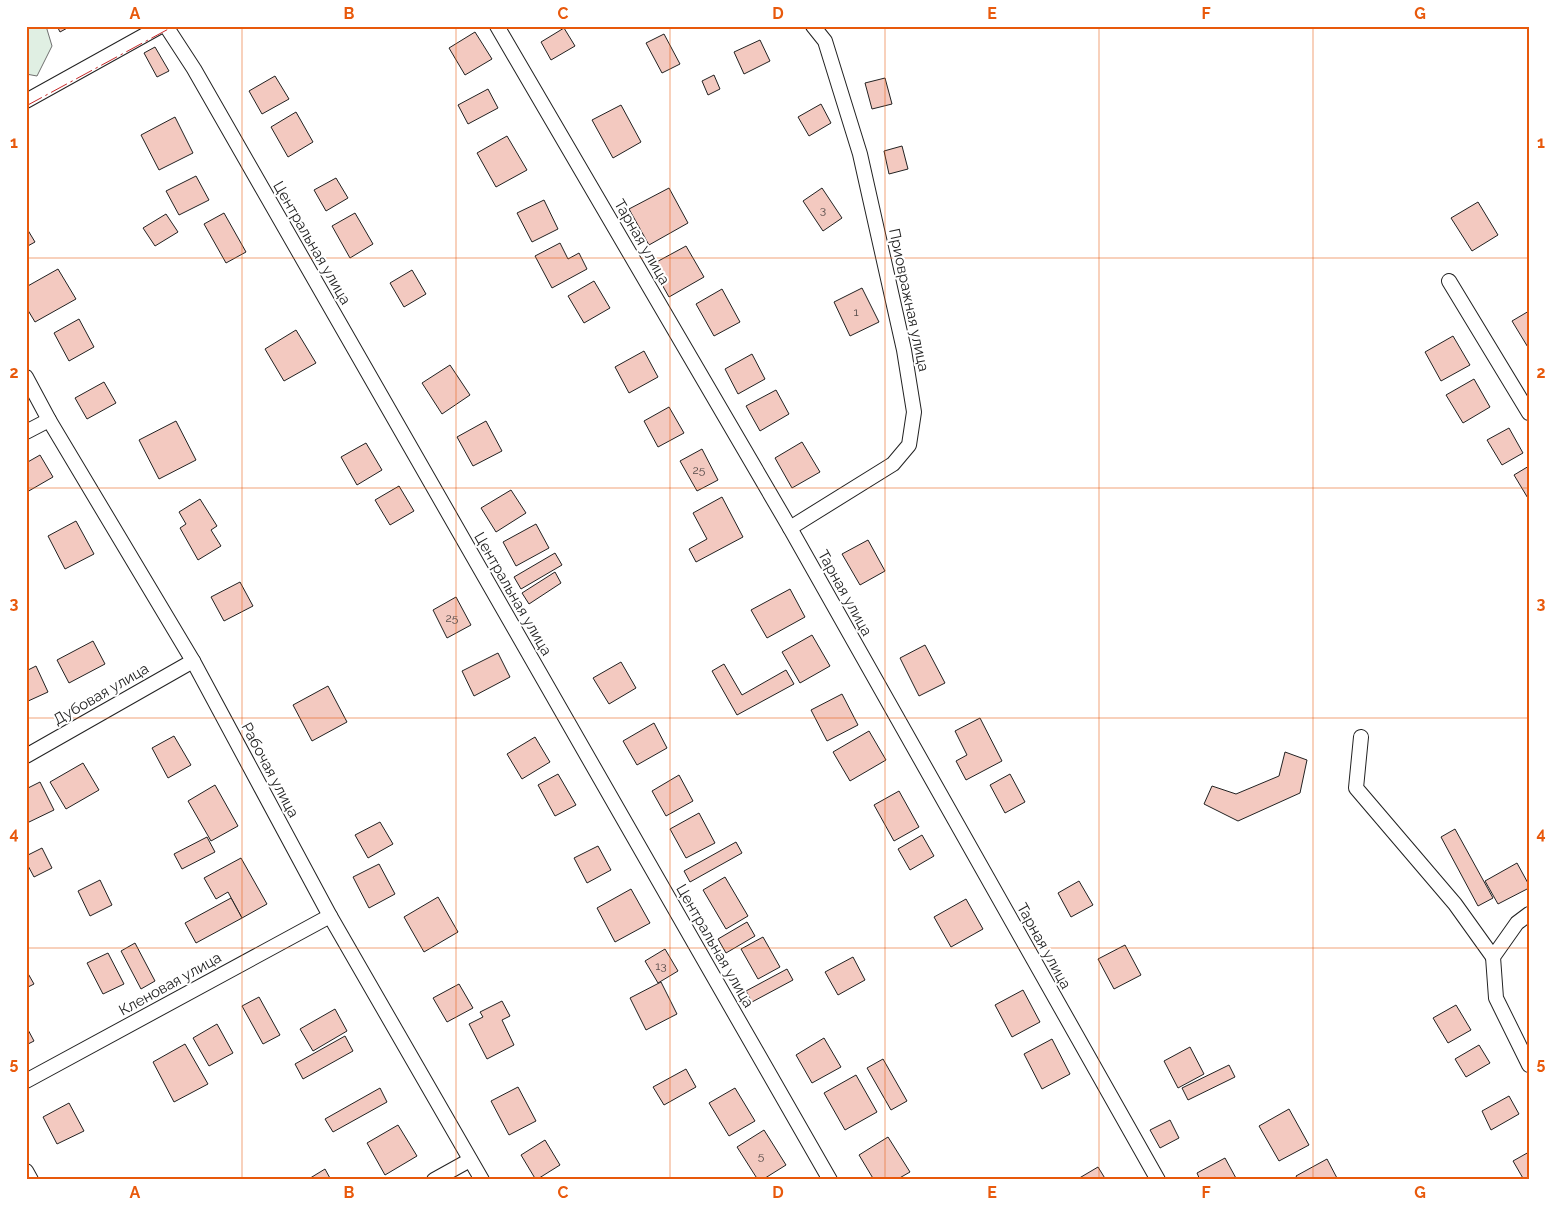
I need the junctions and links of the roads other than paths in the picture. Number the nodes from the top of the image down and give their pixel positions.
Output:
1 (161, 26) edge
2 (166, 26) edge
3 (497, 26) edge
4 (813, 26) edge
5 (26, 101) edge
6 (1449, 281) dead end
7 (26, 377) edge
8 (1529, 413) edge
9 (49, 420) junction
10 (26, 432) edge
11 (790, 528) junction
12 (193, 661) junction
13 (1361, 738) dead end
14 (26, 756) edge
15 (1529, 914) edge
16 (330, 916) junction
17 (1493, 956) junction
18 (1529, 1065) edge
19 (26, 1081) edge
20 (470, 1160) junction
21 (26, 1171) edge
22 (31, 1180) edge
23 (434, 1180) edge
24 (482, 1180) edge
25 (830, 1180) edge
26 (1158, 1180) edge

1 - 5 street
2 - 25 street, Центральная улица
3 - 11 street, Тарная улица
4 - 11 street, Приовражная улица
6 - 8 street
7 - 9 street, Рабочая улица
9 - 10 street
9 - 12 street, Рабочая улица
11 - 26 street, Тарная улица
12 - 14 street, Дубовая улица
12 - 16 street, Рабочая улица
13 - 17 street
15 - 17 street
16 - 19 street, Кленовая улица
16 - 20 street, Рабочая улица
17 - 18 street
20 - 23 street
20 - 24 street, Рабочая улица
21 - 22 street

